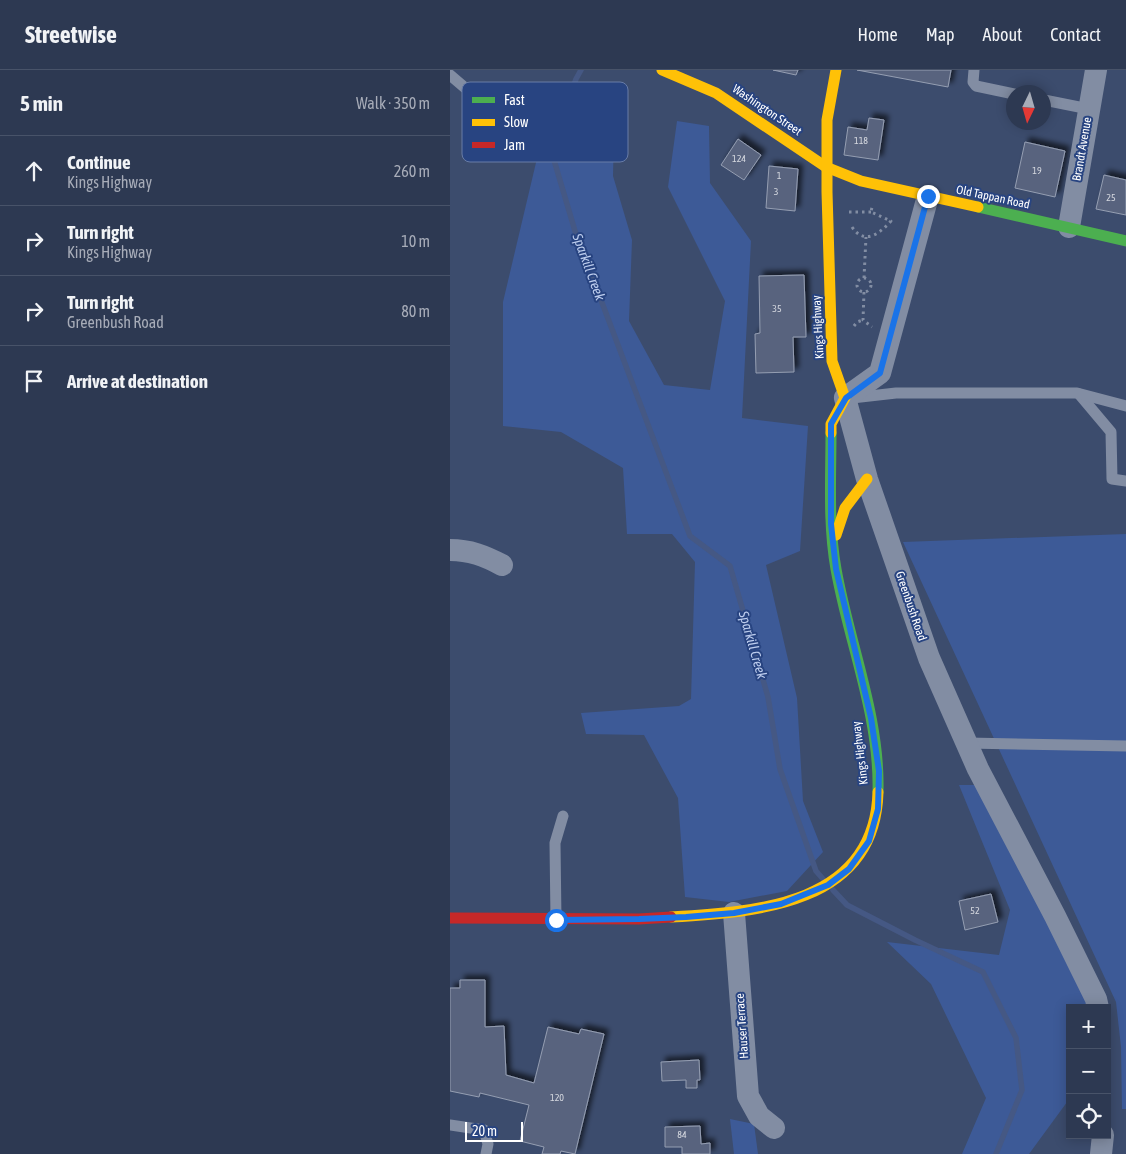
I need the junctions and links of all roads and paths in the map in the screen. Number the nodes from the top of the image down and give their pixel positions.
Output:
1 (662, 70) edge
2 (836, 70) edge
3 (974, 70) edge
4 (1096, 70) edge
5 (450, 75) edge
6 (462, 85) edge
7 (1006, 92) edge
8 (1051, 101) edge
9 (1089, 109) junction
10 (826, 167) junction
11 (928, 196) junction
12 (866, 203) dead end
13 (848, 212) dead end
14 (871, 212) junction
15 (1068, 227) junction
16 (1126, 241) edge
17 (864, 278) junction
18 (1079, 394) junction
19 (846, 398) junction
20 (1126, 406) edge
21 (867, 479) junction
22 (1126, 481) edge
23 (833, 544) junction
24 (450, 550) edge
25 (502, 565) dead end
26 (967, 743) junction
27 (1126, 746) edge
28 (563, 816) dead end
29 (734, 913) junction
30 (450, 918) edge
31 (556, 920) junction
32 (1097, 1004) edge
33 (450, 1125) edge
34 (774, 1128) dead end
35 (1103, 1139) edge
36 (486, 1154) edge
37 (1101, 1154) edge

1 - 10 street, Washington Street
2 - 10 street, Kings Highway
3 - 7 lane
4 - 9 street, Brandt Avenue
5 - 6 lane
8 - 9 lane
9 - 15 street, Brandt Avenue
10 - 11 street, Old Tappan Road
10 - 19 street, Kings Highway
11 - 15 street, Old Tappan Road
11 - 19 street
12 - 14 path
13 - 14 path
14 - 17 path
15 - 16 street, Old Tappan Road
17 - 17 path
18 - 19 lane
18 - 20 lane
18 - 22 lane
19 - 21 street, Greenbush Road
19 - 23 street, Kings Highway
21 - 23 street
21 - 26 street, Greenbush Road
23 - 29 street, Kings Highway
24 - 25 street
26 - 27 lane
26 - 32 street, Greenbush Road
28 - 31 lane
29 - 31 street, Kings Highway
29 - 34 street, Hauser Terrace
30 - 31 street, Kings Highway
33 - 36 lane
35 - 37 street

